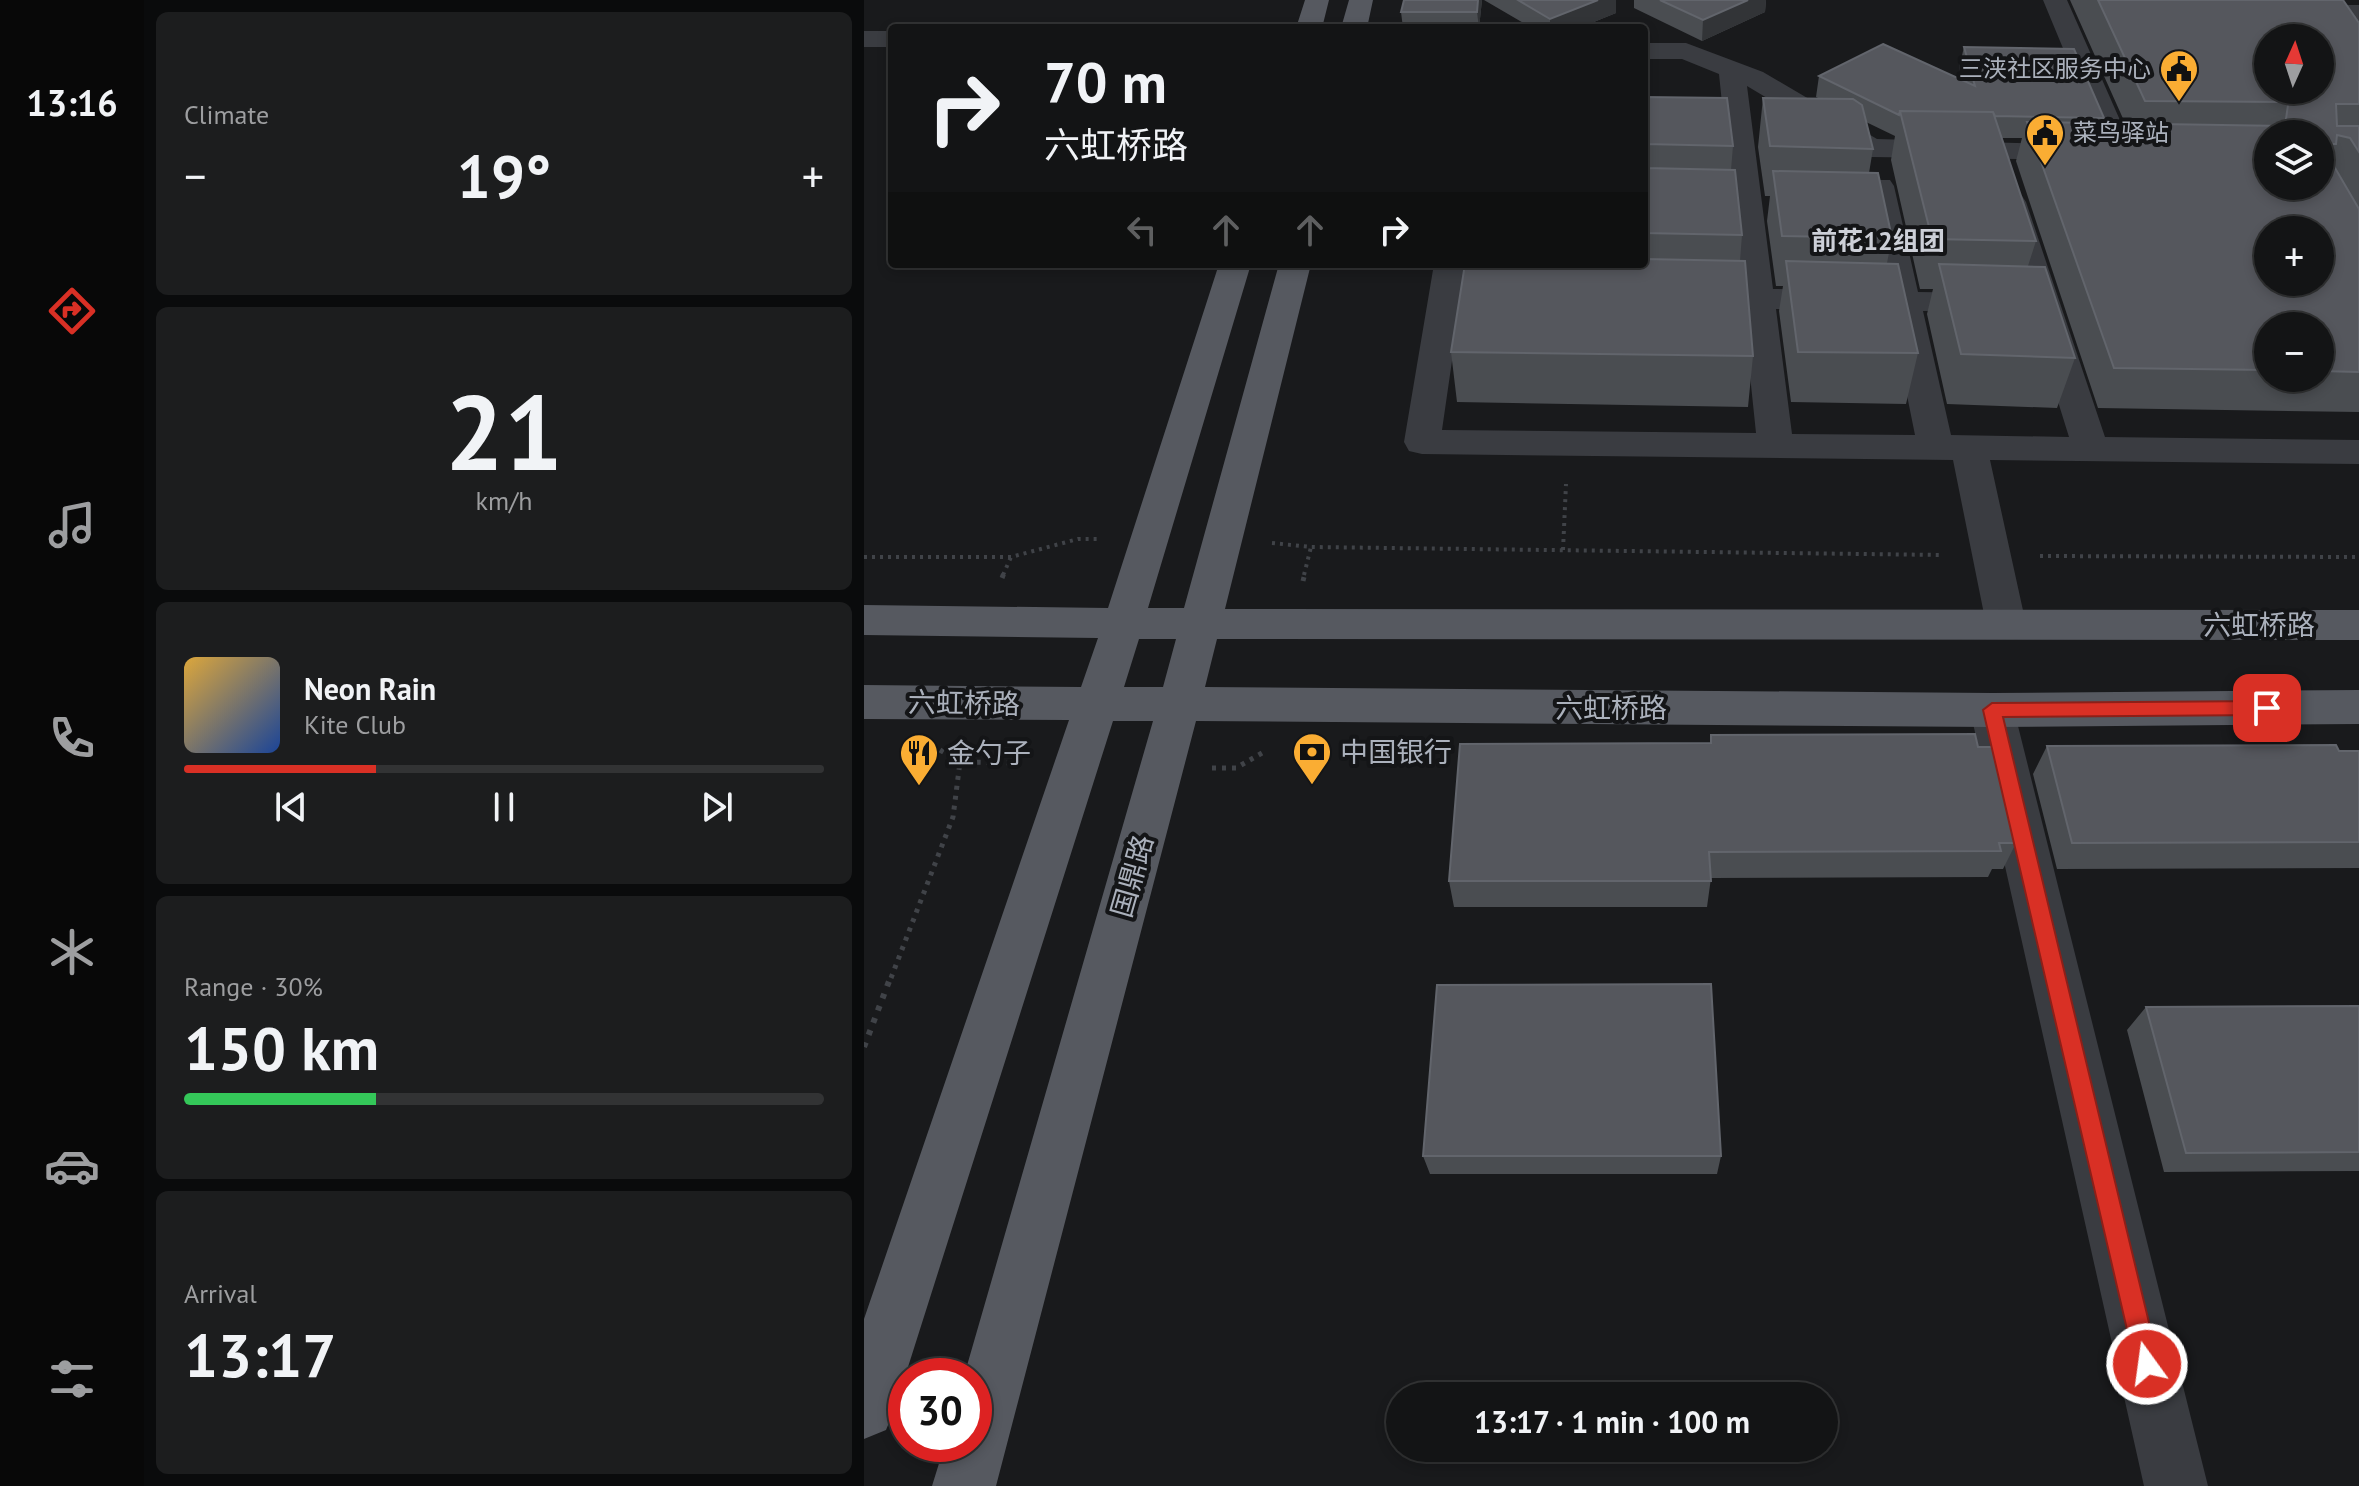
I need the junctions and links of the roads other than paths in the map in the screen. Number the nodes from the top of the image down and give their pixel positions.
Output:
1 (1317, 0) edge
2 (1361, 0) edge
3 (2055, 0) edge
4 (2345, 8) edge
5 (1310, 24) edge
6 (1355, 24) edge
7 (2359, 35) edge
8 (864, 39) edge
9 (888, 39) edge
10 (1648, 51) edge
11 (1732, 70) junction
12 (1871, 148) junction
13 (1995, 150) junction
14 (2120, 152) junction
15 (2150, 152) edge
16 (1234, 268) edge
17 (1294, 268) edge
18 (1457, 283) edge
19 (1664, 297) edge
20 (1758, 298) junction
21 (1904, 301) junction
22 (2044, 304) junction
23 (1775, 446) junction
24 (1953, 448) junction
25 (2091, 449) junction
26 (2359, 452) edge
27 (864, 620) edge
28 (1123, 624) junction
29 (1200, 624) junction
30 (2006, 624) junction
31 (2359, 625) edge
32 (864, 702) edge
33 (1097, 705) junction
34 (1179, 706) junction
35 (2359, 707) edge
36 (1992, 710) junction
37 (864, 1408) edge
38 (964, 1486) edge
39 (2176, 1486) edge

1 - 5 main road
2 - 6 main road
3 - 14 street
4 - 7 street
8 - 9 street
10 - 11 street
11 - 12 street
11 - 20 street
12 - 13 street
12 - 21 street
13 - 14 street
13 - 22 street
14 - 15 street
16 - 28 main road
17 - 29 main road, 国鼎路
18 - 23 street
19 - 20 street
20 - 21 street
20 - 23 street
21 - 22 street
21 - 24 street
22 - 25 street
23 - 24 street
24 - 25 street
24 - 30 street
25 - 26 street
27 - 28 main road, 六虹桥路
28 - 29 main road, 六虹桥路
28 - 33 main road
29 - 30 main road, 六虹桥路
29 - 34 main road, 国鼎路
30 - 31 main road, 六虹桥路
32 - 33 main road, 六虹桥路
33 - 34 main road, 六虹桥路
33 - 37 main road
34 - 36 main road, 六虹桥路
34 - 38 main road, 国鼎路
35 - 36 main road, 六虹桥路
36 - 39 street

